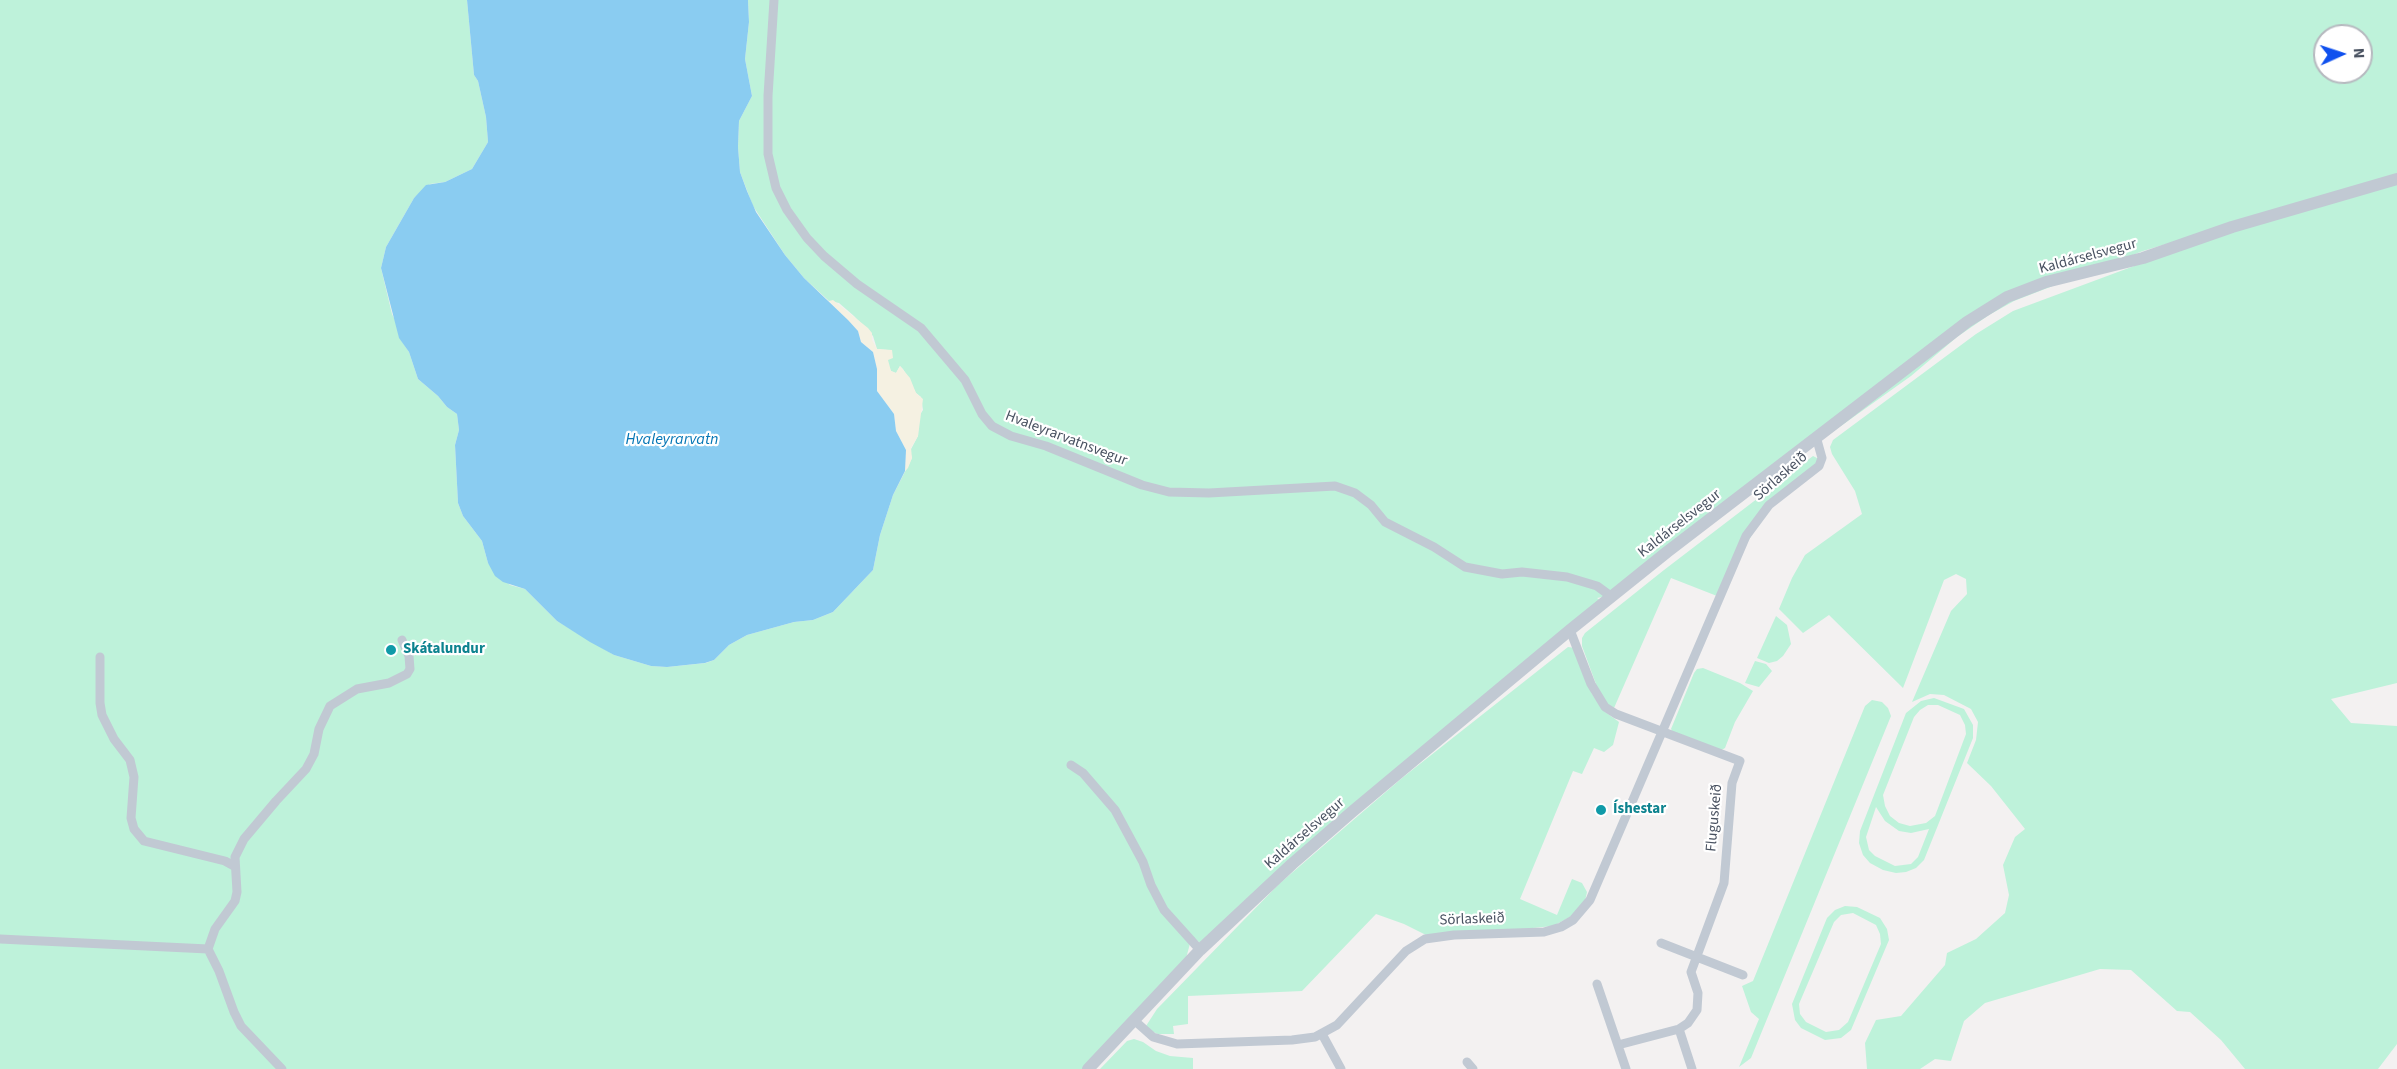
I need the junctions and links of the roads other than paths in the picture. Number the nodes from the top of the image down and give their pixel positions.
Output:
1 (774, 0) edge
2 (2397, 179) edge
3 (1816, 440) junction
4 (1612, 597) junction
5 (1570, 630) junction
6 (402, 640) dead end
7 (100, 657) dead end
8 (1662, 732) junction
9 (1071, 765) dead end
10 (234, 866) junction
11 (0, 939) edge
12 (1661, 943) dead end
13 (208, 949) junction
14 (1200, 950) junction
15 (1697, 957) junction
16 (1743, 975) dead end
17 (1597, 984) dead end
18 (1135, 1021) junction
19 (1679, 1029) junction
20 (1322, 1035) junction
21 (1618, 1045) junction
22 (282, 1069) edge
23 (1088, 1069) edge
24 (1341, 1069) edge
25 (1626, 1069) edge
26 (1692, 1069) edge

1 - 4 street, Hvaleyrarvatnsvegur
2 - 3 street, Kaldárselsvegur
3 - 4 street, Kaldárselsvegur
3 - 8 street, Sörlaskeið
4 - 5 street, Kaldárselsvegur
5 - 8 street
5 - 14 street, Kaldárselsvegur
6 - 10 street
7 - 10 street
8 - 15 street, Fluguskeið
8 - 20 street, Sörlaskeið
9 - 14 street
10 - 13 street
11 - 13 street
12 - 15 street
13 - 22 street
14 - 18 street, Kaldárselsvegur
15 - 16 street
15 - 19 street, Fluguskeið
17 - 21 street
18 - 20 street
18 - 23 street, Kaldárselsvegur
19 - 21 street
19 - 26 street
20 - 24 street
21 - 25 street

